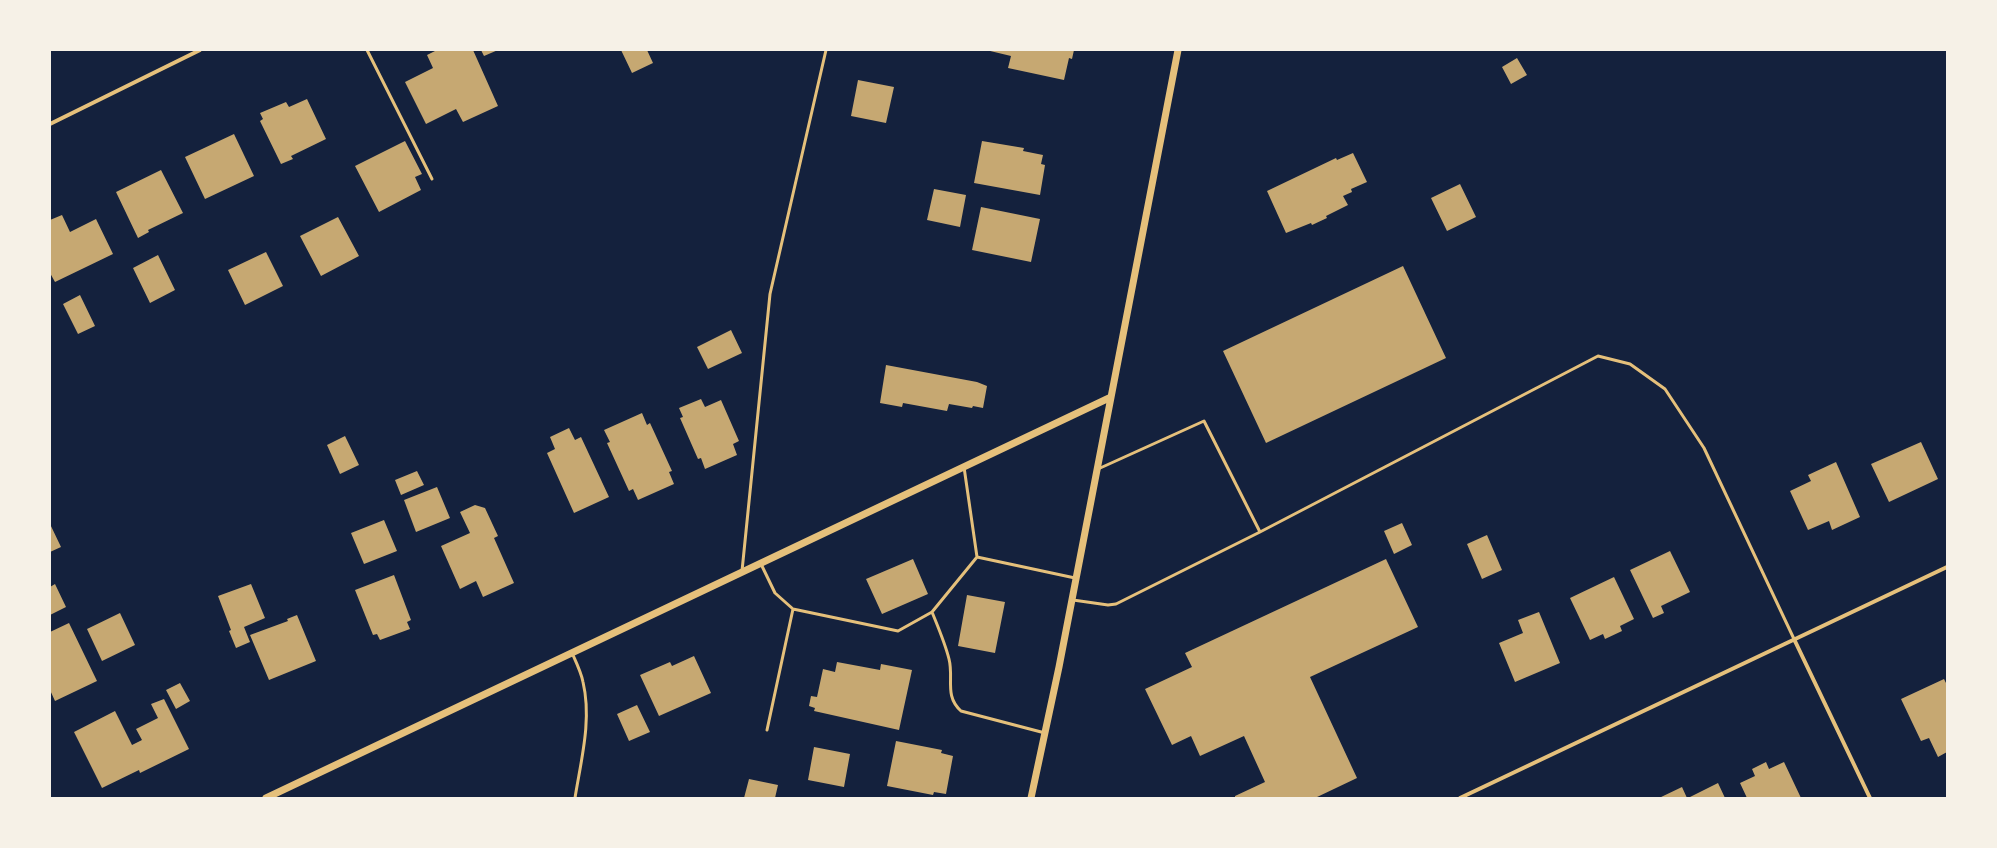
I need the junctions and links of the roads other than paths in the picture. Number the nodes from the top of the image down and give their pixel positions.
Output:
1 (200, 50) edge
2 (367, 50) edge
3 (826, 50) edge
4 (1178, 50) edge
5 (50, 124) edge
6 (432, 179) dead end
7 (1109, 398) junction
8 (964, 467) junction
9 (1096, 469) junction
10 (1260, 532) junction
11 (977, 557) junction
12 (761, 564) junction
13 (1947, 568) edge
14 (741, 572) junction
15 (1075, 578) junction
16 (1071, 600) junction
17 (793, 609) junction
18 (932, 612) junction
19 (1794, 639) junction
20 (572, 653) junction
21 (767, 730) dead end
22 (1045, 733) junction
23 (266, 798) edge
24 (575, 798) edge
25 (1032, 798) edge
26 (1460, 798) edge
27 (1870, 798) edge

1 - 5 street
2 - 6 lane
3 - 14 lane
4 - 7 street
7 - 8 street
7 - 9 street
8 - 11 lane
8 - 12 street
9 - 10 lane
9 - 15 street
10 - 16 lane
10 - 19 lane
11 - 15 lane
11 - 18 lane
12 - 14 street
12 - 17 lane
13 - 19 street
14 - 20 street
15 - 16 street
16 - 22 street
17 - 18 lane
17 - 21 lane
18 - 22 lane
19 - 26 street
19 - 27 street
20 - 23 street
20 - 24 lane
22 - 25 street

